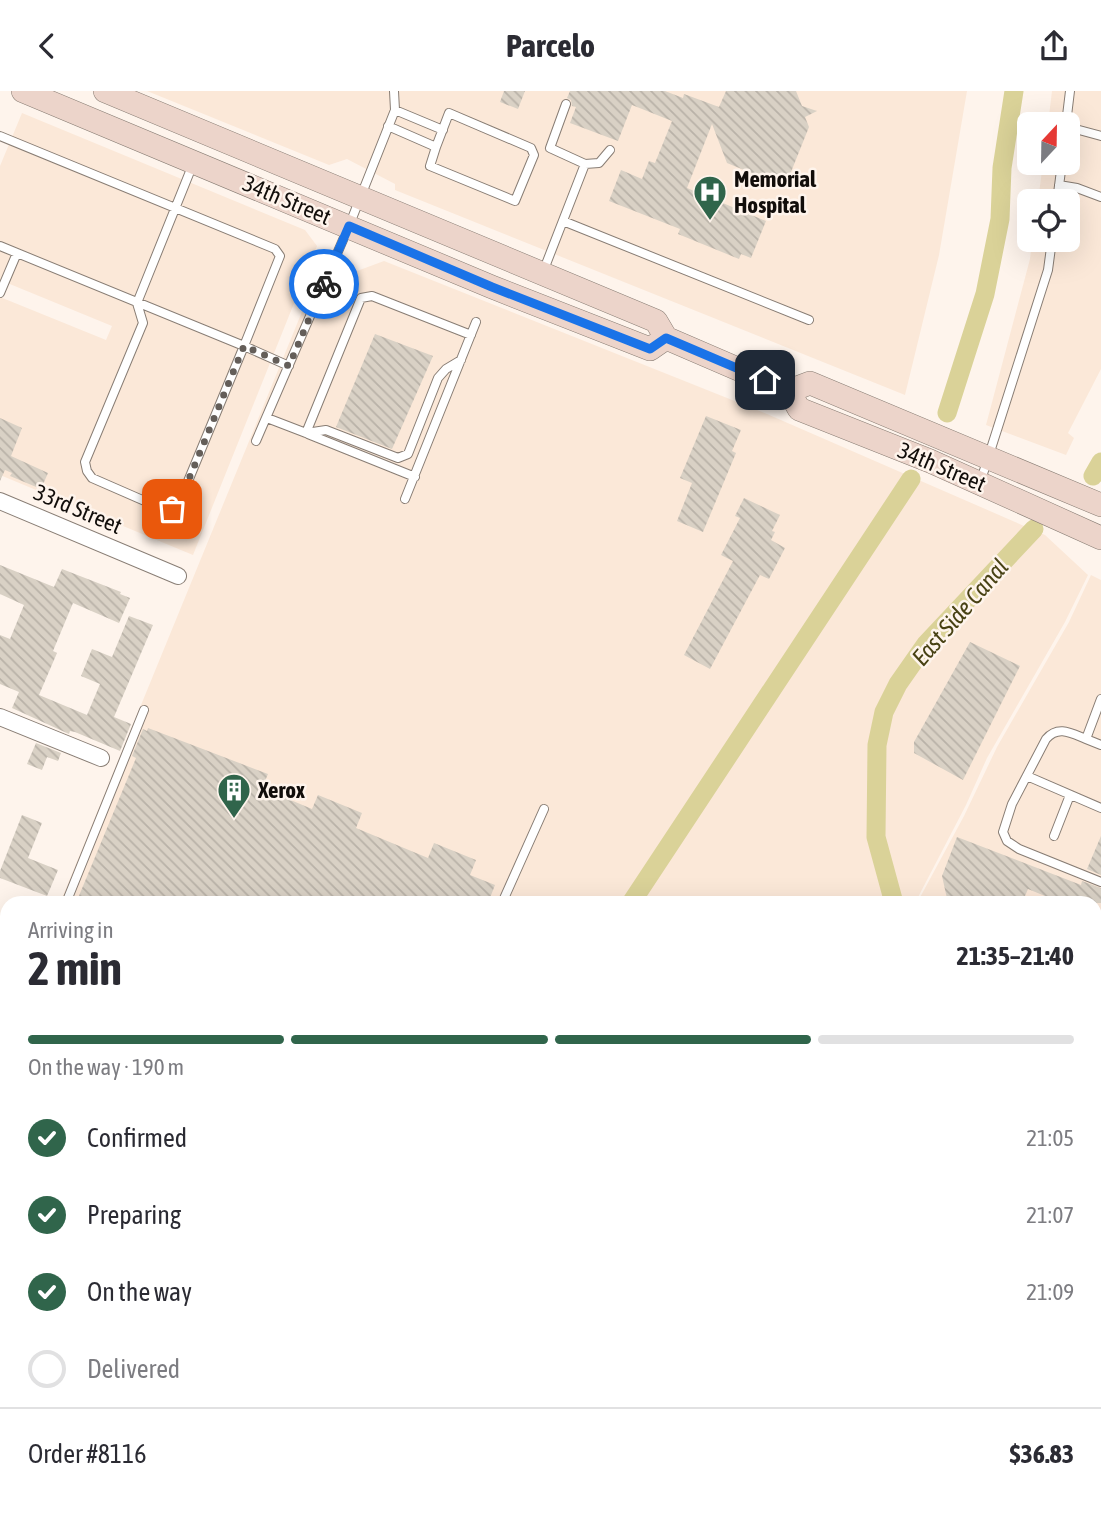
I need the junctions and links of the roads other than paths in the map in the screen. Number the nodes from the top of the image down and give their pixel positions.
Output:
1 (23, 91) edge
2 (394, 91) edge
3 (1070, 91) edge
4 (109, 92) edge
5 (566, 104) dead end
6 (395, 110) junction
7 (1068, 112) edge
8 (99, 122) junction
9 (388, 126) junction
10 (1080, 129) edge
11 (443, 130) junction
12 (0, 136) edge
13 (1101, 136) edge
14 (436, 147) junction
15 (610, 150) dead end
16 (194, 162) junction
17 (585, 164) junction
18 (1060, 175) edge
19 (1059, 185) junction
20 (1058, 189) edge
21 (1101, 197) edge
22 (360, 198) junction
23 (176, 208) junction
24 (563, 221) junction
25 (349, 226) junction
26 (0, 246) edge
27 (1050, 252) edge
28 (17, 253) junction
29 (542, 273) junction
30 (0, 293) edge
31 (137, 303) junction
32 (809, 320) dead end
33 (476, 322) dead end
34 (471, 335) junction
35 (666, 338) junction
36 (244, 346) junction
37 (461, 360) junction
38 (289, 366) junction
39 (789, 391) junction
40 (267, 418) junction
41 (306, 433) junction
42 (256, 441) dead end
43 (989, 456) junction
44 (415, 477) junction
45 (980, 483) junction
46 (405, 499) dead end
47 (0, 501) edge
48 (1101, 505) edge
49 (1101, 538) edge
50 (178, 576) dead end
51 (1101, 699) edge
52 (144, 710) dead end
53 (0, 717) edge
54 (1086, 739) junction
55 (1101, 745) edge
56 (101, 758) dead end
57 (1027, 776) junction
58 (1070, 795) junction
59 (1101, 808) edge
60 (544, 809) dead end
61 (1054, 836) dead end
62 (1101, 882) edge
63 (69, 896) edge
64 (505, 896) edge

1 - 8 street, 34th Street
2 - 6 lane
3 - 7 lane
4 - 8 street
4 - 22 street, 34th Street
5 - 17 lane
6 - 9 lane
6 - 11 lane
8 - 16 street, 34th Street
9 - 14 lane
9 - 22 lane
10 - 13 lane
11 - 14 lane
11 - 14 lane
12 - 23 lane
15 - 17 lane
16 - 23 lane
16 - 25 street, 34th Street
17 - 24 lane
18 - 19 lane
19 - 20 lane
19 - 21 lane
22 - 25 lane
22 - 29 street, 34th Street
23 - 31 lane
23 - 36 lane
24 - 29 lane
24 - 32 lane
25 - 35 street, 34th Street
25 - 38 lane
26 - 28 lane
27 - 43 lane
28 - 30 lane
28 - 31 lane
29 - 35 street, 34th Street
31 - 36 lane
31 - 36 lane
33 - 34 lane
34 - 37 lane
34 - 41 lane
35 - 39 street, 34th Street
36 - 38 lane
37 - 41 lane
37 - 44 lane
38 - 40 lane
39 - 43 street, 34th Street
39 - 45 street, 34th Street
40 - 41 lane
40 - 42 lane
41 - 44 lane
43 - 45 lane
43 - 48 street, 34th Street
44 - 46 lane
45 - 49 street, 34th Street
47 - 50 street, 33rd Street
51 - 54 lane
52 - 63 lane
53 - 56 street
54 - 55 lane
54 - 57 lane
57 - 58 lane
57 - 62 lane
58 - 59 lane
58 - 61 lane
60 - 64 lane

